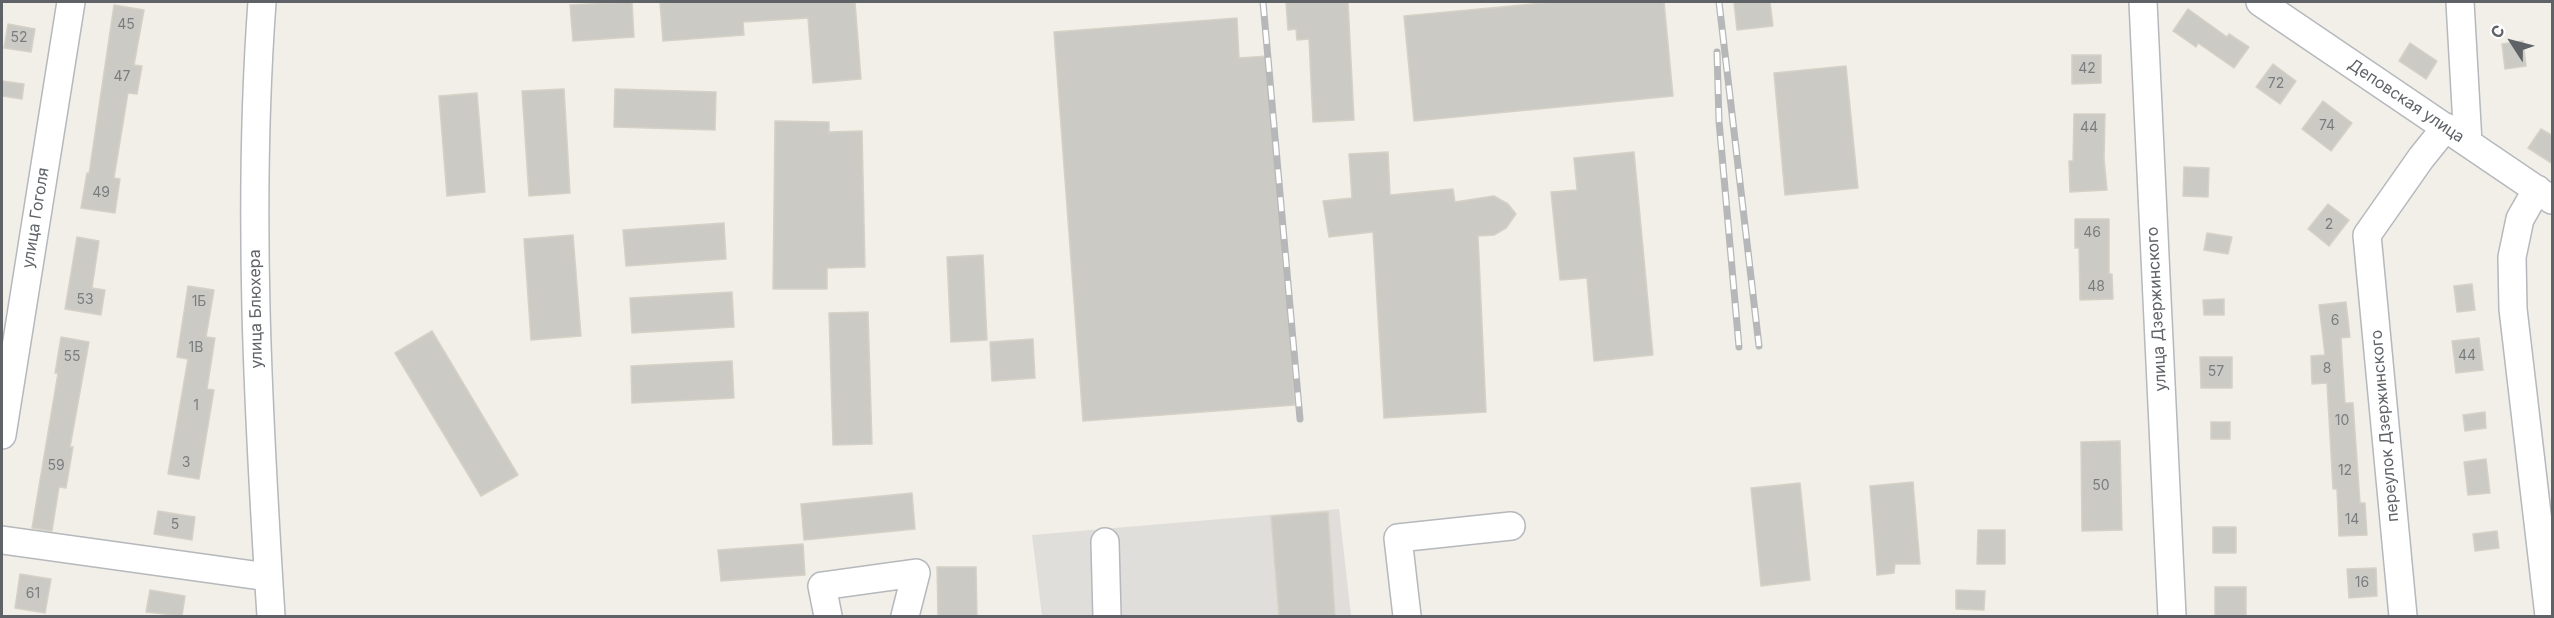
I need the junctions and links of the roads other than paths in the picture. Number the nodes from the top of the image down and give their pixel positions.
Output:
1 (71, 2) edge
2 (262, 2) edge
3 (2143, 2) edge
4 (2260, 2) edge
5 (2460, 2) edge
6 (2446, 128) junction
7 (2468, 142) junction
8 (2545, 194) edge
9 (2, 435) edge
10 (1511, 526) dead end
11 (2, 540) edge
12 (1105, 542) dead end
13 (268, 577) junction
14 (271, 616) edge
15 (828, 616) edge
16 (905, 616) edge
17 (1107, 616) edge
18 (1407, 616) edge
19 (2172, 616) edge
20 (2403, 616) edge
21 (2549, 616) edge

1 - 9 street, улица Гоголя
2 - 13 street, улица Блюхера
3 - 19 street, улица Дзержинского
4 - 6 street, Деповская улица
5 - 7 street
6 - 7 street, Деповская улица
6 - 20 street, переулок Дзержинского
7 - 8 street, Деповская улица
8 - 21 street
10 - 18 street
11 - 13 street
12 - 17 street
13 - 14 street, улица Блюхера
15 - 16 street

